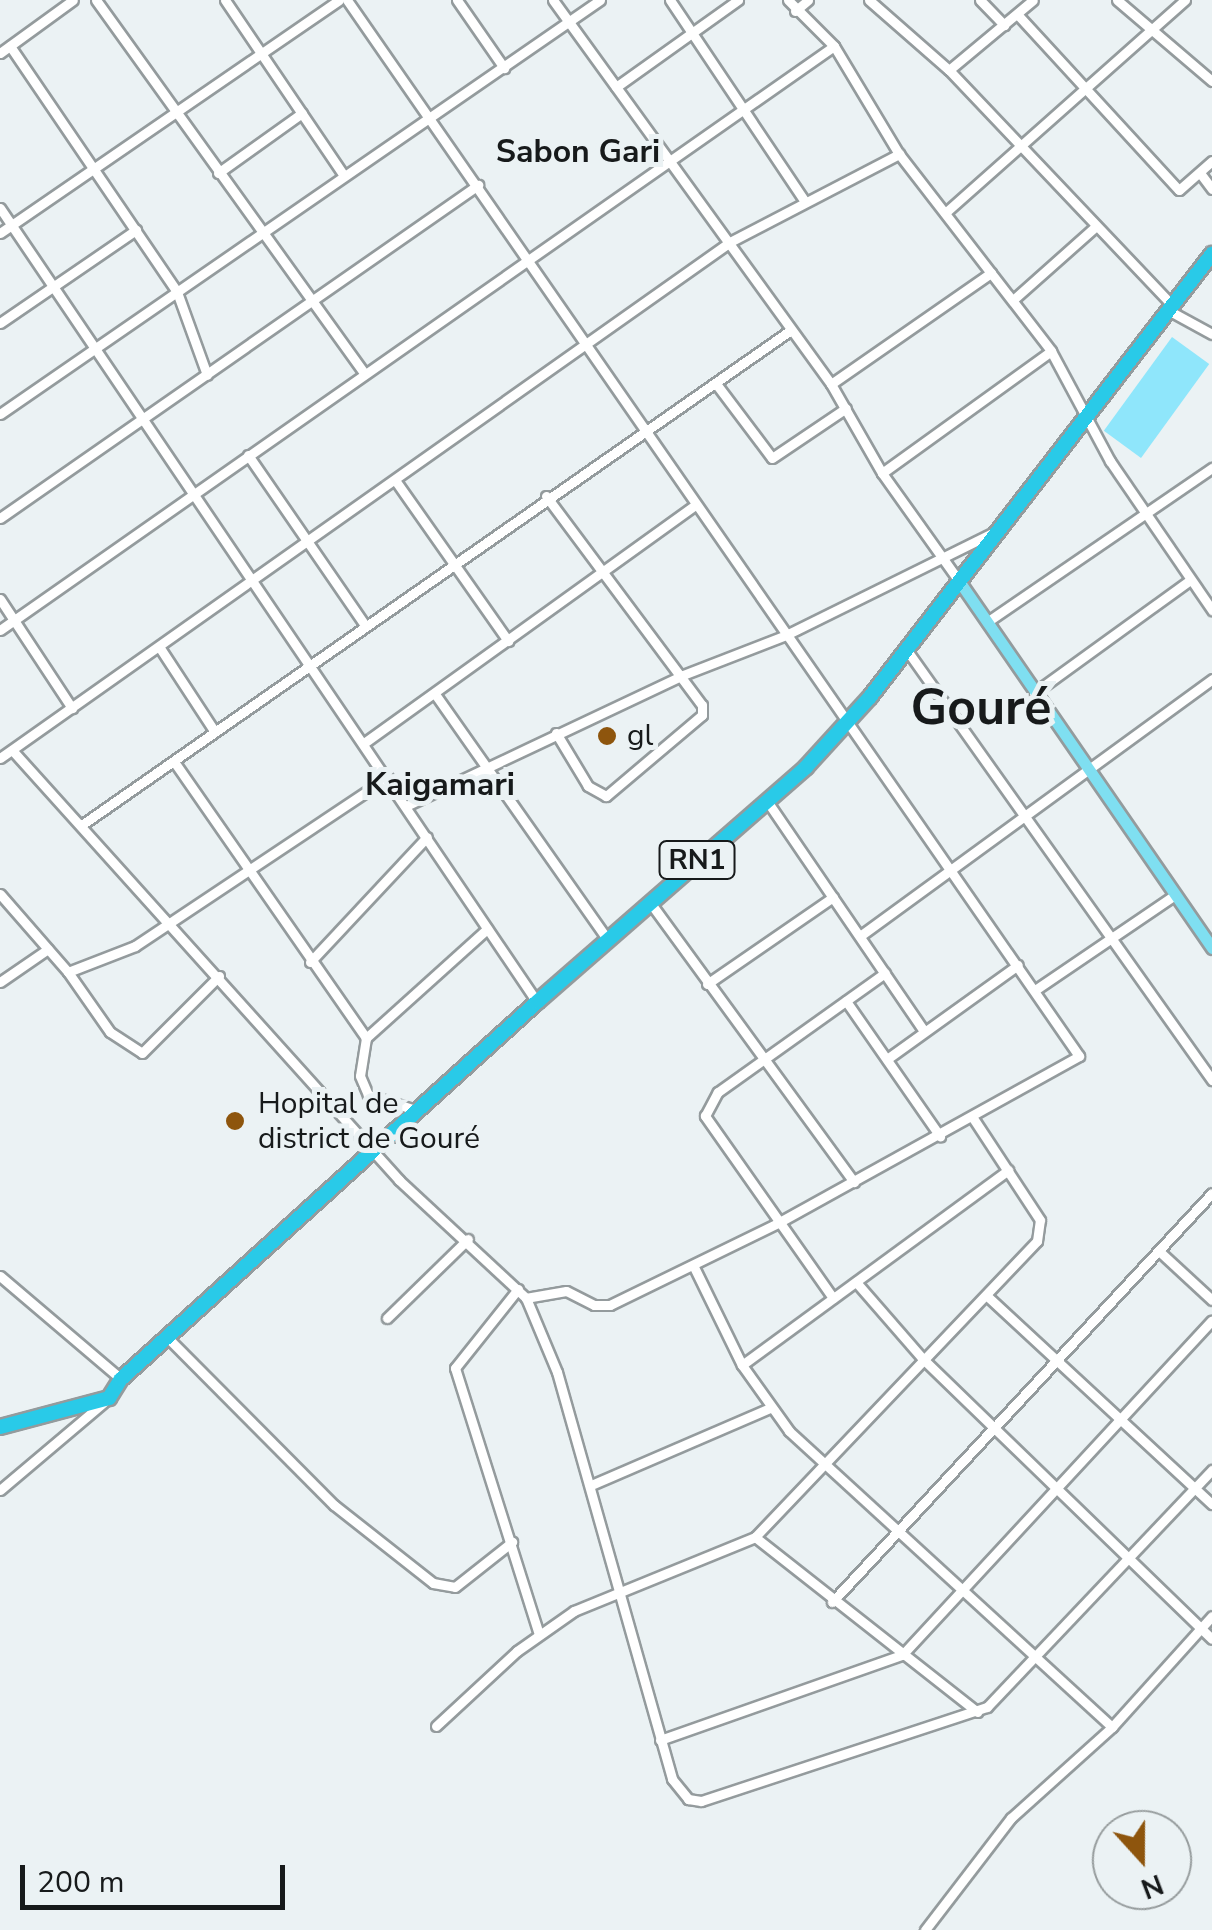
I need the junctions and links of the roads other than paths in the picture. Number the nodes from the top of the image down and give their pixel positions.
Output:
1 (73, 0) edge
2 (96, 0) edge
3 (225, 0) edge
4 (339, 0) edge
5 (347, 0) edge
6 (457, 0) edge
7 (553, 0) edge
8 (600, 0) edge
9 (670, 0) edge
10 (738, 0) edge
11 (788, 0) edge
12 (808, 0) edge
13 (869, 0) edge
14 (980, 0) edge
15 (1033, 0) edge
16 (1117, 0) edge
17 (1185, 0) edge
18 (795, 11) junction
19 (1017, 14) junction
20 (570, 22) junction
21 (1004, 25) junction
22 (1150, 30) junction
23 (692, 32) junction
24 (10, 46) junction
25 (834, 46) junction
26 (0, 53) edge
27 (262, 53) junction
28 (504, 68) junction
29 (949, 70) junction
30 (1212, 81) edge
31 (616, 87) junction
32 (1084, 89) junction
33 (744, 112) junction
34 (302, 113) junction
35 (175, 114) junction
36 (429, 118) junction
37 (1019, 145) junction
38 (899, 154) junction
39 (1212, 161) edge
40 (669, 164) junction
41 (96, 168) junction
42 (218, 173) junction
43 (1200, 173) junction
44 (344, 176) junction
45 (478, 185) junction
46 (1212, 190) edge
47 (804, 200) junction
48 (0, 208) edge
49 (945, 213) junction
50 (12, 225) junction
51 (1094, 228) junction
52 (136, 230) junction
53 (0, 233) edge
54 (262, 233) junction
55 (730, 242) junction
56 (1212, 254) edge
57 (530, 257) junction
58 (991, 273) junction
59 (53, 286) junction
60 (178, 292) junction
61 (1014, 299) junction
62 (313, 302) junction
63 (1170, 308) junction
64 (0, 324) edge
65 (791, 330) junction
66 (1212, 334) edge
67 (587, 345) junction
68 (95, 350) junction
69 (1052, 351) junction
70 (364, 373) junction
71 (207, 375) junction
72 (718, 384) junction
73 (831, 384) junction
74 (846, 408) junction
75 (0, 414) edge
76 (1085, 418) junction
77 (142, 419) junction
78 (642, 428) junction
79 (248, 454) junction
80 (1212, 468) edge
81 (882, 473) junction
82 (396, 480) junction
83 (192, 494) junction
84 (546, 496) junction
85 (695, 505) junction
86 (1143, 514) junction
87 (0, 518) edge
88 (1000, 528) junction
89 (308, 543) junction
90 (941, 554) junction
91 (452, 563) junction
92 (600, 574) junction
93 (1190, 580) junction
94 (959, 581) junction
95 (252, 584) junction
96 (0, 599) edge
97 (1212, 610) edge
98 (14, 620) junction
99 (987, 622) junction
100 (365, 625) junction
101 (0, 630) edge
102 (786, 635) junction
103 (508, 641) junction
104 (160, 648) junction
105 (906, 649) junction
106 (309, 665) junction
107 (683, 675) junction
108 (1212, 679) edge
109 (1034, 693) junction
110 (436, 694) junction
111 (72, 708) junction
112 (949, 712) junction
113 (939, 719) dead end
114 (849, 722) junction
115 (215, 732) junction
116 (556, 733) junction
117 (364, 743) junction
118 (12, 750) junction
119 (0, 758) edge
120 (175, 763) junction
121 (485, 767) junction
122 (1088, 769) junction
123 (388, 777) junction
124 (766, 801) junction
125 (406, 806) junction
126 (1022, 820) junction
127 (83, 824) junction
128 (427, 837) junction
129 (250, 870) junction
130 (952, 870) junction
131 (0, 895) edge
132 (1175, 895) junction
133 (833, 896) junction
134 (650, 901) junction
135 (171, 921) junction
136 (487, 928) junction
137 (860, 936) junction
138 (607, 939) junction
139 (1107, 940) junction
140 (1212, 948) edge
141 (48, 949) junction
142 (310, 962) junction
143 (1018, 965) junction
144 (68, 972) junction
145 (885, 974) junction
146 (220, 976) junction
147 (0, 982) edge
148 (707, 984) junction
149 (1036, 990) junction
150 (846, 1001) junction
151 (536, 1002) junction
152 (924, 1031) junction
153 (366, 1038) junction
154 (886, 1059) junction
155 (764, 1060) junction
156 (1212, 1080) edge
157 (419, 1111) junction
158 (974, 1118) junction
159 (940, 1136) junction
160 (376, 1150) junction
161 (1008, 1170) junction
162 (854, 1182) junction
163 (1211, 1195) edge
164 (780, 1222) junction
165 (468, 1239) junction
166 (1159, 1251) junction
167 (693, 1265) junction
168 (0, 1276) edge
169 (856, 1282) junction
170 (518, 1289) junction
171 (986, 1295) junction
172 (526, 1298) junction
173 (833, 1298) junction
174 (1212, 1300) edge
175 (387, 1318) dead end
176 (1212, 1320) edge
177 (168, 1338) junction
178 (924, 1359) junction
179 (1058, 1360) junction
180 (742, 1365) junction
181 (121, 1379) junction
182 (109, 1398) junction
183 (770, 1408) junction
184 (1122, 1420) junction
185 (0, 1427) edge
186 (995, 1429) junction
187 (824, 1464) junction
188 (1212, 1470) edge
189 (591, 1485) junction
190 (1195, 1488) junction
191 (0, 1490) edge
192 (1059, 1492) junction
193 (1212, 1504) edge
194 (899, 1531) junction
195 (755, 1537) junction
196 (512, 1542) junction
197 (1129, 1560) junction
198 (614, 1590) junction
199 (965, 1590) junction
200 (832, 1602) junction
201 (1212, 1616) edge
202 (1201, 1629) junction
203 (539, 1634) junction
204 (1212, 1639) edge
205 (902, 1655) junction
206 (1038, 1656) junction
207 (977, 1712) junction
208 (436, 1726) dead end
209 (1112, 1727) junction
210 (660, 1740) junction
211 (924, 1930) edge

1 - 24 street
2 - 35 street
3 - 27 street
4 - 27 street
5 - 36 street
6 - 28 street
7 - 20 street
8 - 20 street
9 - 23 street
10 - 23 street
11 - 18 street
12 - 18 street
13 - 29 street
14 - 21 street
15 - 19 street
16 - 22 street
17 - 22 street
18 - 25 street
19 - 21 street
19 - 32 street
20 - 28 street
20 - 31 street
21 - 29 street
22 - 30 street
22 - 32 street
23 - 31 street
23 - 33 street
24 - 26 street
24 - 41 street
25 - 33 street
25 - 38 street
27 - 34 street
27 - 35 street
28 - 36 street
29 - 37 street
31 - 40 street
32 - 37 street
32 - 43 street
33 - 40 street
33 - 47 street
34 - 42 street
34 - 44 street
35 - 41 street
35 - 42 street
36 - 44 street
36 - 45 street
37 - 49 street
37 - 51 street
38 - 47 street
38 - 49 street
39 - 43 street
40 - 55 street
40 - 57 street
41 - 50 street
41 - 52 street
42 - 54 street
43 - 46 street
44 - 54 street
45 - 57 street
45 - 62 street
47 - 55 street
48 - 50 street
49 - 58 street
50 - 53 street
50 - 59 street
51 - 61 street
51 - 63 street
52 - 59 street
52 - 60 street
54 - 60 street
54 - 62 street
55 - 65 street
55 - 67 street
56 - 63 highway, RN1
57 - 67 street
57 - 70 street
58 - 61 street
58 - 73 street
59 - 64 street
59 - 68 street
60 - 68 street
60 - 71 street
61 - 69 street
62 - 70 street
62 - 71 street
63 - 66 street
63 - 76 highway, RN1
65 - 72 street
65 - 73 street
67 - 78 street
67 - 82 street
68 - 75 street
68 - 77 street
69 - 76 street
69 - 81 street
70 - 79 street
71 - 77 street
72 - 74 street
72 - 78 street
73 - 74 street
74 - 81 street
76 - 86 street
76 - 88 highway, RN1
77 - 83 street
77 - 87 street
78 - 84 street
78 - 85 street
79 - 83 street
79 - 89 street
80 - 86 street
81 - 90 street
82 - 89 street
82 - 91 street
83 - 95 street
83 - 98 street
84 - 91 street
84 - 92 street
85 - 92 street
85 - 102 street
86 - 93 street
86 - 99 street
88 - 90 street
88 - 94 highway, RN1
89 - 95 street
89 - 100 street
90 - 94 street
90 - 102 street
91 - 100 street
91 - 103 street
92 - 103 street
92 - 107 street
93 - 97 street
93 - 109 street
94 - 99 main road
94 - 105 highway, RN1
95 - 104 street
95 - 106 street
96 - 98 street
98 - 101 street
98 - 111 street
99 - 109 main road
100 - 106 street
102 - 107 street
102 - 114 street
103 - 110 street
104 - 111 street
104 - 115 street
105 - 112 street
105 - 114 highway, RN1
106 - 115 street
106 - 117 street
107 - 116 street
107 - 116 street
108 - 122 street
109 - 122 main road
110 - 117 street
110 - 121 street
111 - 118 street
112 - 113 street
112 - 126 street
114 - 124 highway, RN1
114 - 130 street
115 - 120 street
116 - 121 street
117 - 123 street
118 - 119 street
118 - 127 street
120 - 127 street
120 - 129 street
121 - 125 street
121 - 138 street
122 - 126 street
122 - 132 main road
123 - 125 street
123 - 129 street
124 - 133 street
124 - 134 highway, RN1
125 - 128 street
126 - 130 street
126 - 139 street
127 - 135 street
128 - 136 street
128 - 142 street
129 - 135 street
129 - 142 street
130 - 137 street
130 - 143 street
131 - 141 street
132 - 139 street
132 - 140 main road
133 - 137 street
133 - 148 street
134 - 138 highway, RN1
134 - 148 street
135 - 144 street
135 - 146 street
136 - 151 street
136 - 153 street
137 - 145 street
138 - 151 highway, RN1
139 - 149 street
139 - 156 street
141 - 144 street
141 - 147 street
142 - 153 street
143 - 149 street
143 - 152 street
144 - 146 street
145 - 150 street
145 - 152 street
146 - 160 street
148 - 155 street
149 - 158 street
150 - 154 street
150 - 155 street
151 - 157 highway, RN1
152 - 154 street
153 - 157 street
154 - 159 street
155 - 162 street
155 - 164 street
157 - 160 highway, RN1
158 - 159 street
158 - 161 street
159 - 162 street
160 - 165 street
160 - 177 highway, RN1
161 - 169 street
161 - 171 street
162 - 164 street
163 - 166 street
164 - 167 street
164 - 173 street
165 - 170 street
165 - 175 street
166 - 174 street
166 - 179 street
167 - 172 street
167 - 180 street
168 - 181 street
169 - 173 street
169 - 178 street
170 - 172 street
170 - 196 street
171 - 178 street
171 - 179 street
172 - 189 street
173 - 180 street
176 - 184 street
177 - 181 highway, RN1
177 - 196 street
178 - 186 street
178 - 187 street
179 - 184 street
179 - 186 street
180 - 183 street
181 - 182 highway, RN1
182 - 185 highway
182 - 191 street
183 - 187 street
183 - 189 street
184 - 190 street
184 - 192 street
186 - 192 street
186 - 194 street
187 - 194 street
187 - 195 street
188 - 190 street
189 - 198 street
190 - 193 street
190 - 197 street
192 - 197 street
192 - 199 street
194 - 199 street
194 - 200 street
195 - 198 street
195 - 200 street
196 - 203 street
197 - 202 street
197 - 206 street
198 - 203 street
198 - 210 street
199 - 205 street
199 - 206 street
200 - 205 street
201 - 202 street
202 - 204 street
202 - 209 street
203 - 208 street
205 - 207 street
205 - 210 street
206 - 207 street
206 - 209 street
207 - 210 street
209 - 211 street

